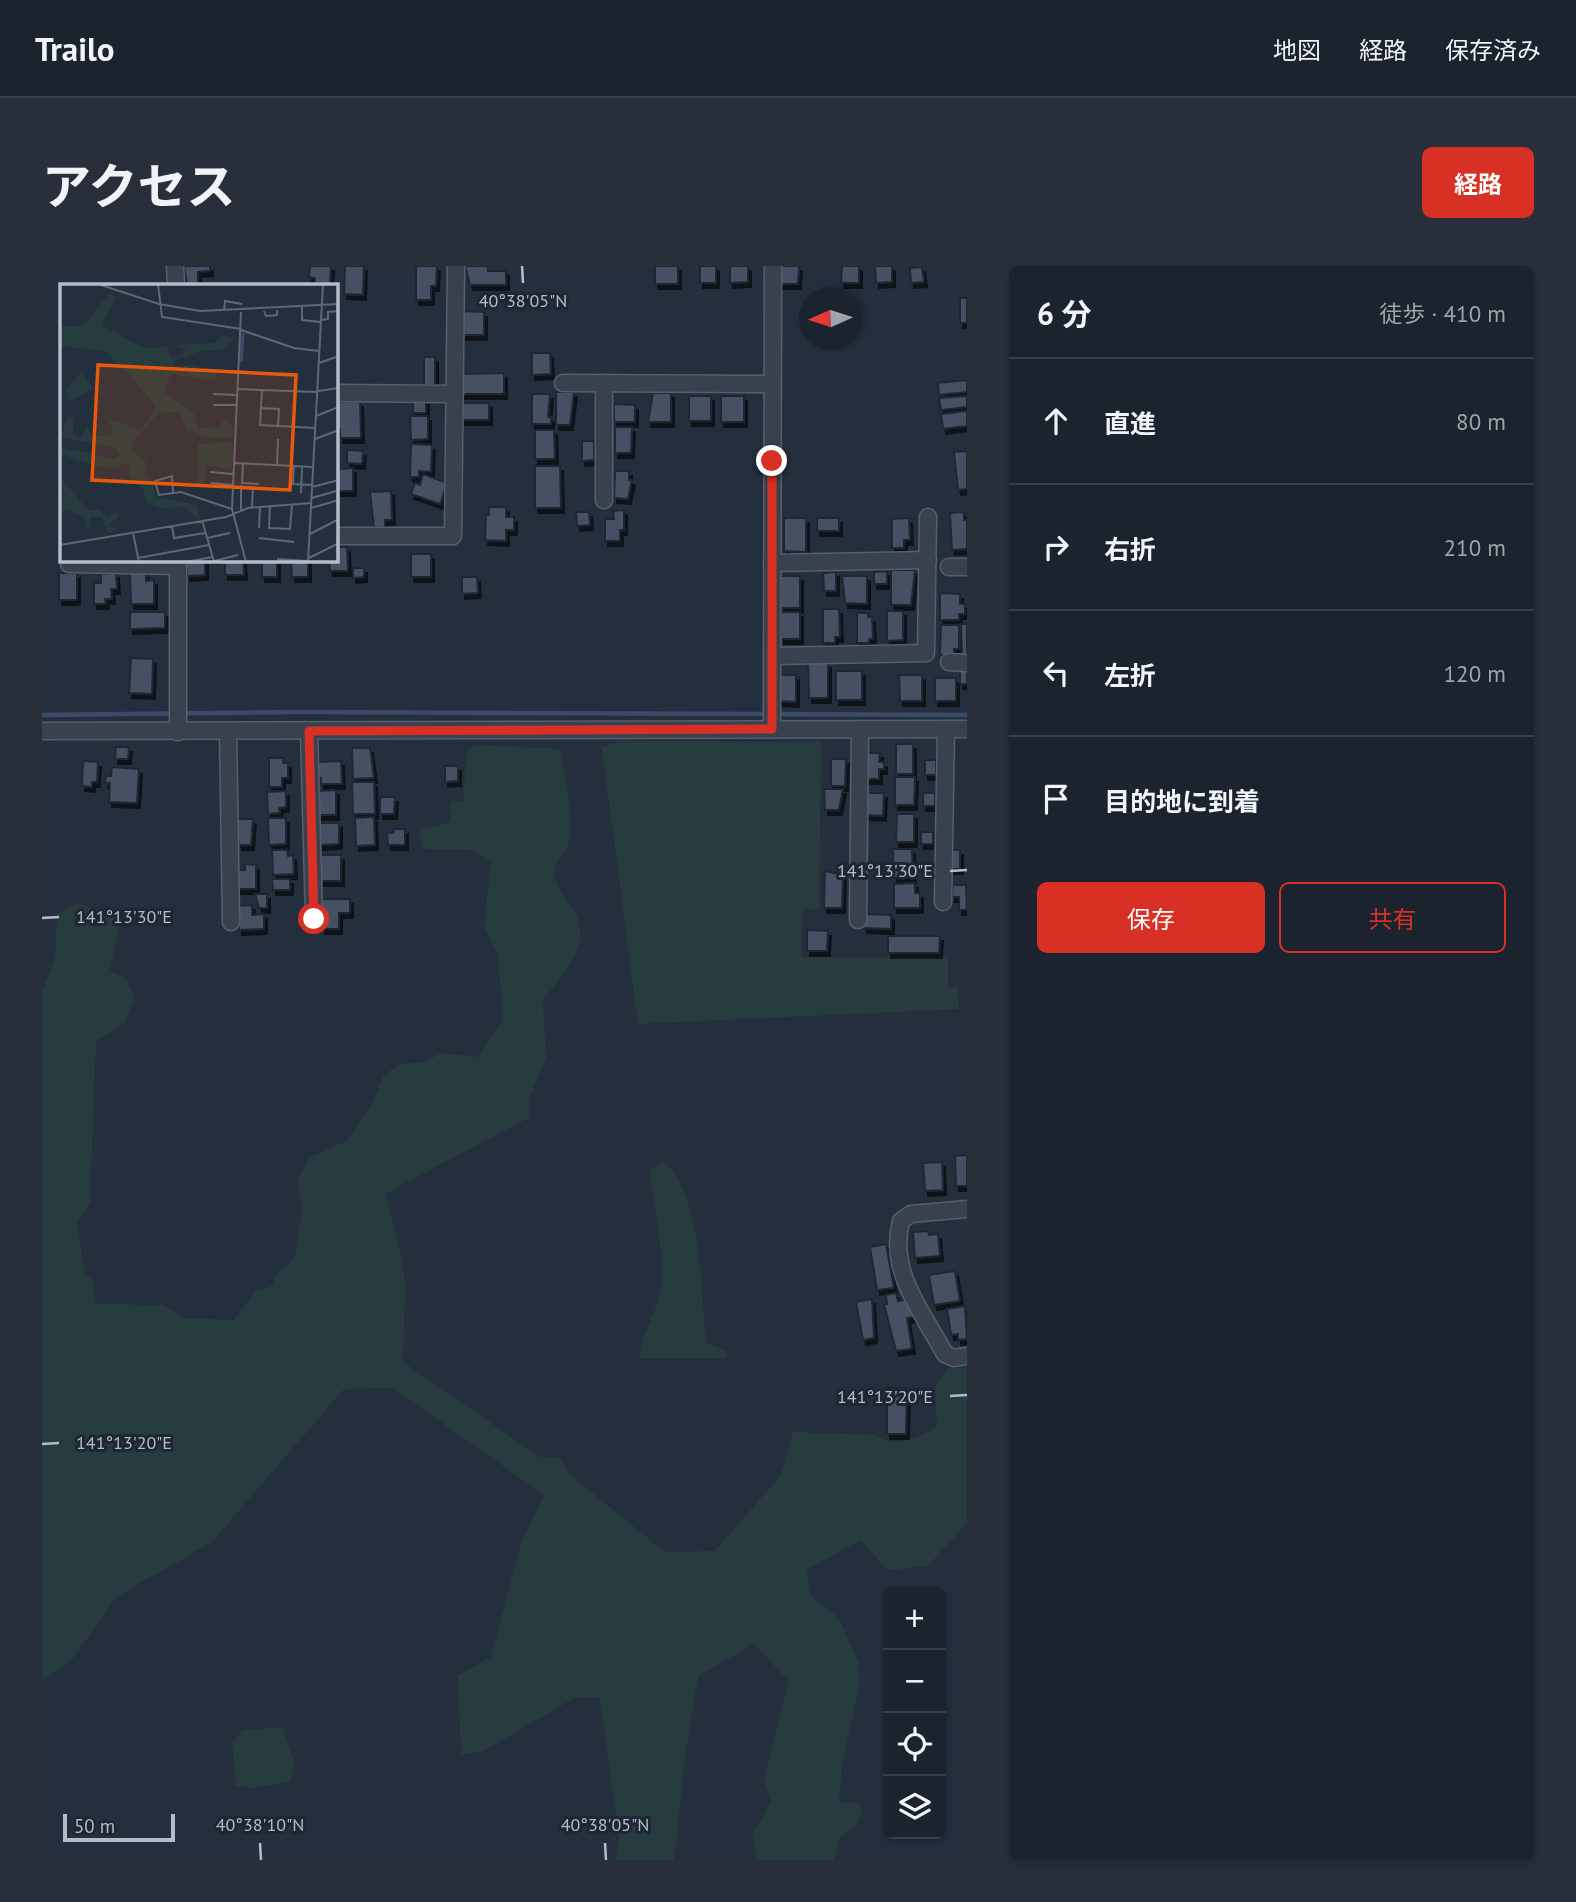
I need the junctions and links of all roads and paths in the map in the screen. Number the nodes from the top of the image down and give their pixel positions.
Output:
1 (175, 266) edge
2 (456, 266) edge
3 (773, 266) edge
4 (176, 284) edge
5 (563, 383) dead end
6 (604, 383) junction
7 (772, 384) junction
8 (338, 393) edge
9 (455, 394) junction
10 (604, 500) dead end
11 (928, 517) dead end
12 (338, 536) edge
13 (928, 560) junction
14 (178, 563) edge
15 (772, 563) junction
16 (69, 564) dead end
17 (949, 567) dead end
18 (967, 567) edge
19 (772, 656) junction
20 (948, 663) dead end
21 (967, 663) edge
22 (772, 719) junction
23 (178, 720) junction
24 (860, 729) junction
25 (946, 729) junction
26 (967, 729) edge
27 (42, 730) edge
28 (309, 731) junction
29 (228, 732) junction
30 (943, 902) dead end
31 (314, 919) dead end
32 (858, 920) dead end
33 (231, 922) dead end
34 (967, 1209) edge
35 (967, 1356) edge

1 - 4 street
2 - 9 street
3 - 7 street
5 - 6 street
6 - 7 street
6 - 10 street
7 - 15 street
8 - 9 street
9 - 12 street
11 - 13 street
13 - 15 street
13 - 19 street
14 - 16 street
14 - 23 street
15 - 19 street
17 - 18 street
19 - 22 street
20 - 21 street
22 - 24 street
22 - 28 street
23 - 27 street
23 - 29 street
24 - 25 street
24 - 32 street
25 - 26 street
25 - 30 street
28 - 29 street
28 - 31 street
29 - 33 street
34 - 35 street

